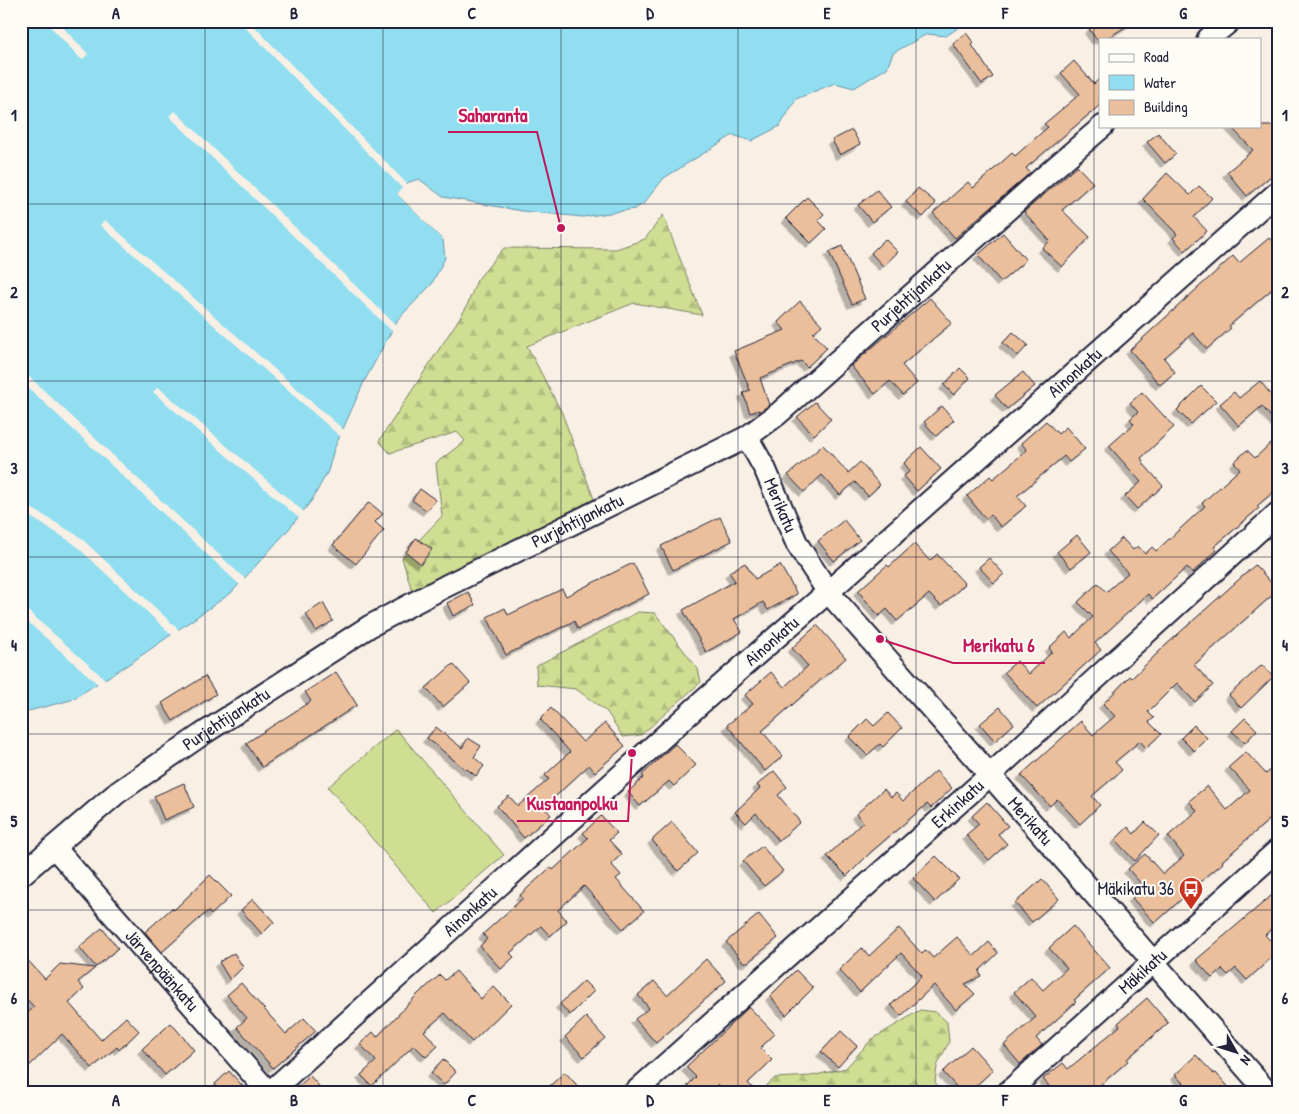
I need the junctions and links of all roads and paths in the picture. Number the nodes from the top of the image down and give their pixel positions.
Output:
1 (1230, 21) edge
2 (1209, 38) edge
3 (1101, 128) edge
4 (1278, 192) edge
5 (748, 437) junction
6 (1278, 513) edge
7 (828, 592) junction
8 (990, 774) junction
9 (54, 847) junction
10 (1278, 850) edge
11 (21, 875) edge
12 (1152, 962) junction
13 (269, 1093) edge
14 (634, 1093) edge
15 (1007, 1093) edge
16 (1268, 1093) edge

1 - 2 street
3 - 5 street, Purjehtijankatu
4 - 7 street, Ainonkatu
5 - 7 street, Merikatu
5 - 9 street, Purjehtijankatu
6 - 8 street, Erkinkatu
7 - 8 street, Merikatu
7 - 13 street, Ainonkatu
8 - 12 street, Merikatu
8 - 14 street, Erkinkatu
9 - 11 street, Purjehtijankatu
9 - 13 street, Järvenpäänkatu
10 - 12 street, Mäkikatu
12 - 15 street, Mäkikatu
12 - 16 street, Merikatu

